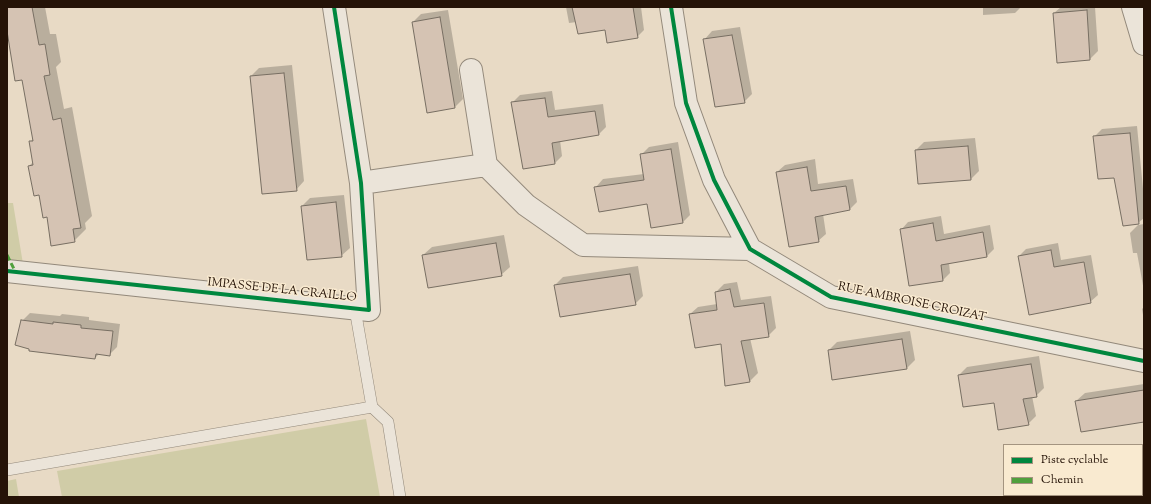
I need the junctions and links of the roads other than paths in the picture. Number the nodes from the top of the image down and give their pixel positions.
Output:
1 (334, 7) edge
2 (671, 7) edge
3 (1133, 7) edge
4 (1144, 44) edge
5 (471, 70) dead end
6 (486, 165) junction
7 (361, 183) junction
8 (750, 249) junction
9 (7, 271) edge
10 (355, 309) junction
11 (1144, 361) edge
12 (372, 407) junction
13 (7, 470) edge
14 (400, 497) edge

1 - 7 street, IMPASSE DE LA CRAILLO
2 - 8 street
3 - 4 street
5 - 6 street
6 - 7 street
6 - 8 street, RUE AMBROISE CROIZAT
7 - 10 street, IMPASSE DE LA CRAILLO
8 - 11 street, RUE AMBROISE CROIZAT
9 - 10 street, IMPASSE DE LA CRAILLO
10 - 12 lane
12 - 13 lane
12 - 14 lane

